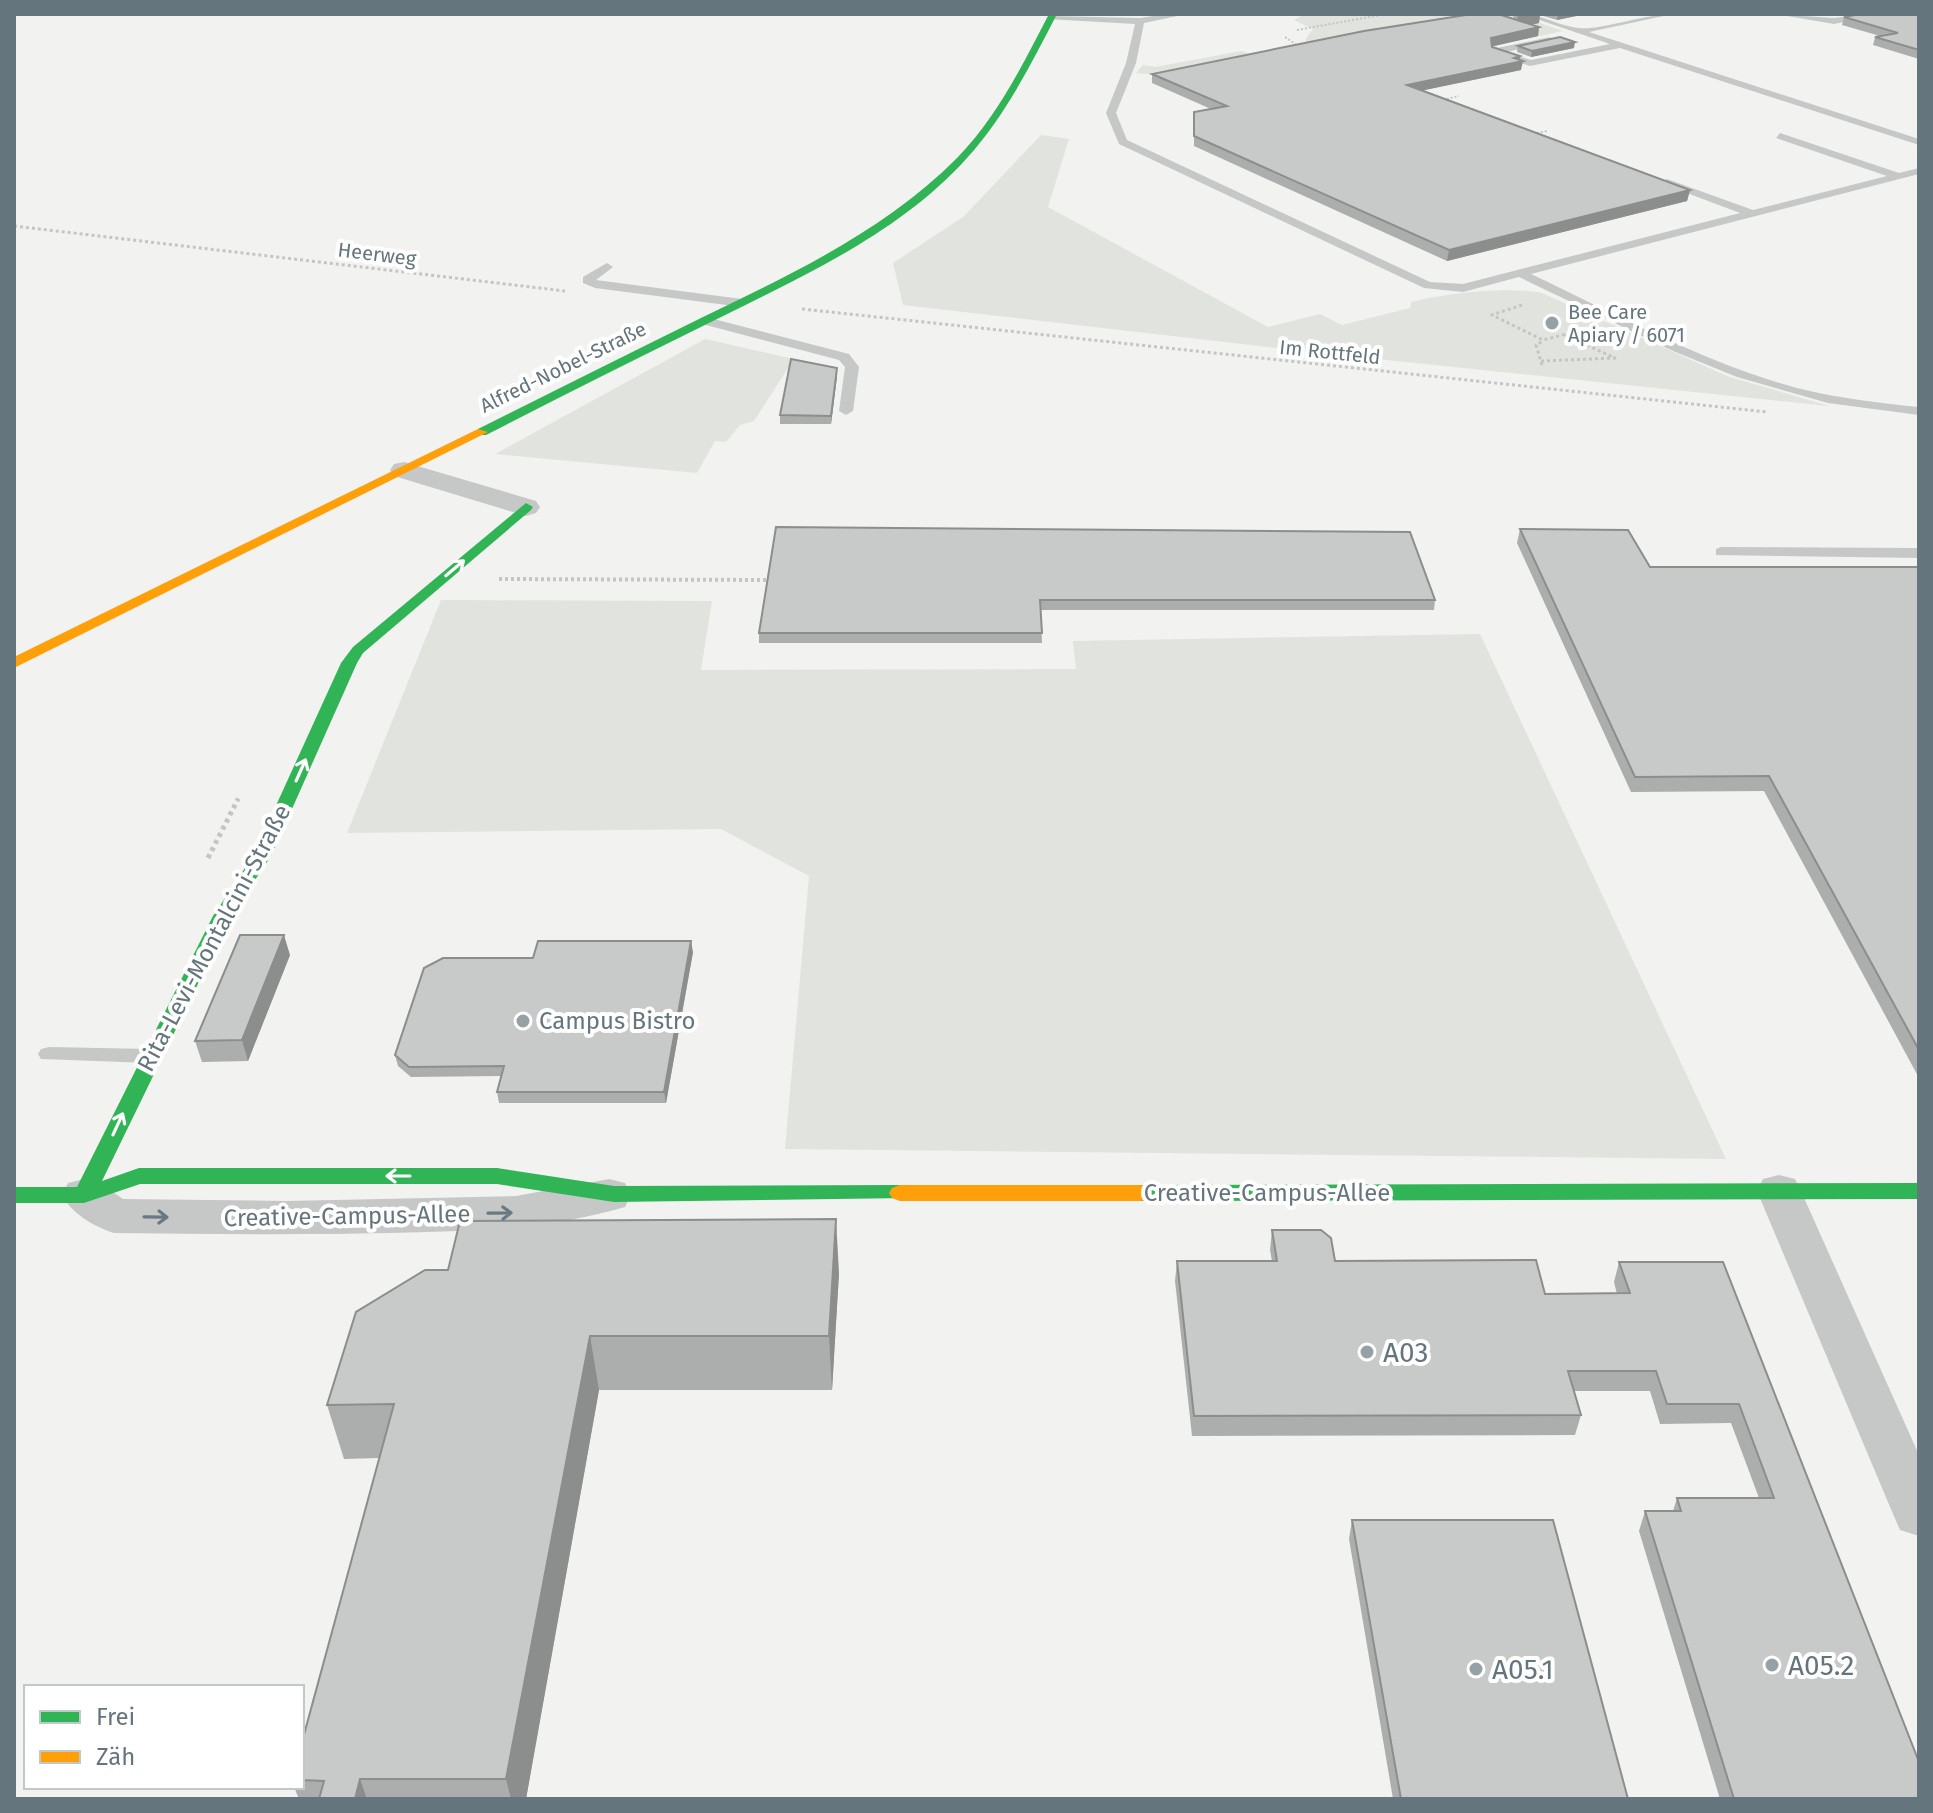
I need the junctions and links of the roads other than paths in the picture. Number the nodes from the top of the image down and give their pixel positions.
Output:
1 (1183, 14) edge
2 (1526, 14) edge
3 (1669, 14) edge
4 (1779, 14) edge
5 (1876, 14) edge
6 (1052, 16) edge
7 (1140, 21) junction
8 (1583, 32) junction
9 (1621, 44) junction
10 (1780, 136) dead end
11 (1919, 142) edge
12 (1919, 171) edge
13 (1651, 176) edge
14 (1898, 176) junction
15 (1752, 214) junction
16 (607, 267) dead end
17 (1521, 274) junction
18 (740, 304) junction
19 (706, 321) junction
20 (846, 411) dead end
21 (1919, 411) edge
22 (404, 470) junction
23 (526, 507) joint
24 (1721, 552) dead end
25 (1919, 553) edge
26 (14, 663) edge
27 (49, 1054) dead end
28 (150, 1056) junction
29 (1779, 1191) junction
30 (1919, 1191) edge
31 (614, 1194) joint
32 (14, 1195) edge
33 (84, 1195) junction
34 (1919, 1514) edge

1 - 7 lane
2 - 8 lane
3 - 8 lane
4 - 5 lane
6 - 7 lane
6 - 18 street, Alfred-Nobel-Straße
7 - 17 lane
8 - 9 lane
8 - 9 lane
9 - 11 lane
10 - 14 lane
12 - 14 lane
13 - 15 lane
14 - 15 lane
15 - 17 lane
16 - 18 lane
17 - 21 lane
18 - 19 street, Alfred-Nobel-Straße
19 - 20 lane
19 - 22 street, Alfred-Nobel-Straße
22 - 23 street, Rita-Levi-Montalcini-Straße
22 - 26 street, Alfred-Nobel-Straße
28 -> 23 street, Rita-Levi-Montalcini-Straße
24 - 25 lane
27 - 28 lane
33 -> 28 street, Rita-Levi-Montalcini-Straße
29 - 30 street, Creative-Campus-Allee
29 - 31 street, Creative-Campus-Allee
29 - 34 street
31 - 33 street, Creative-Campus-Allee
32 - 33 street

